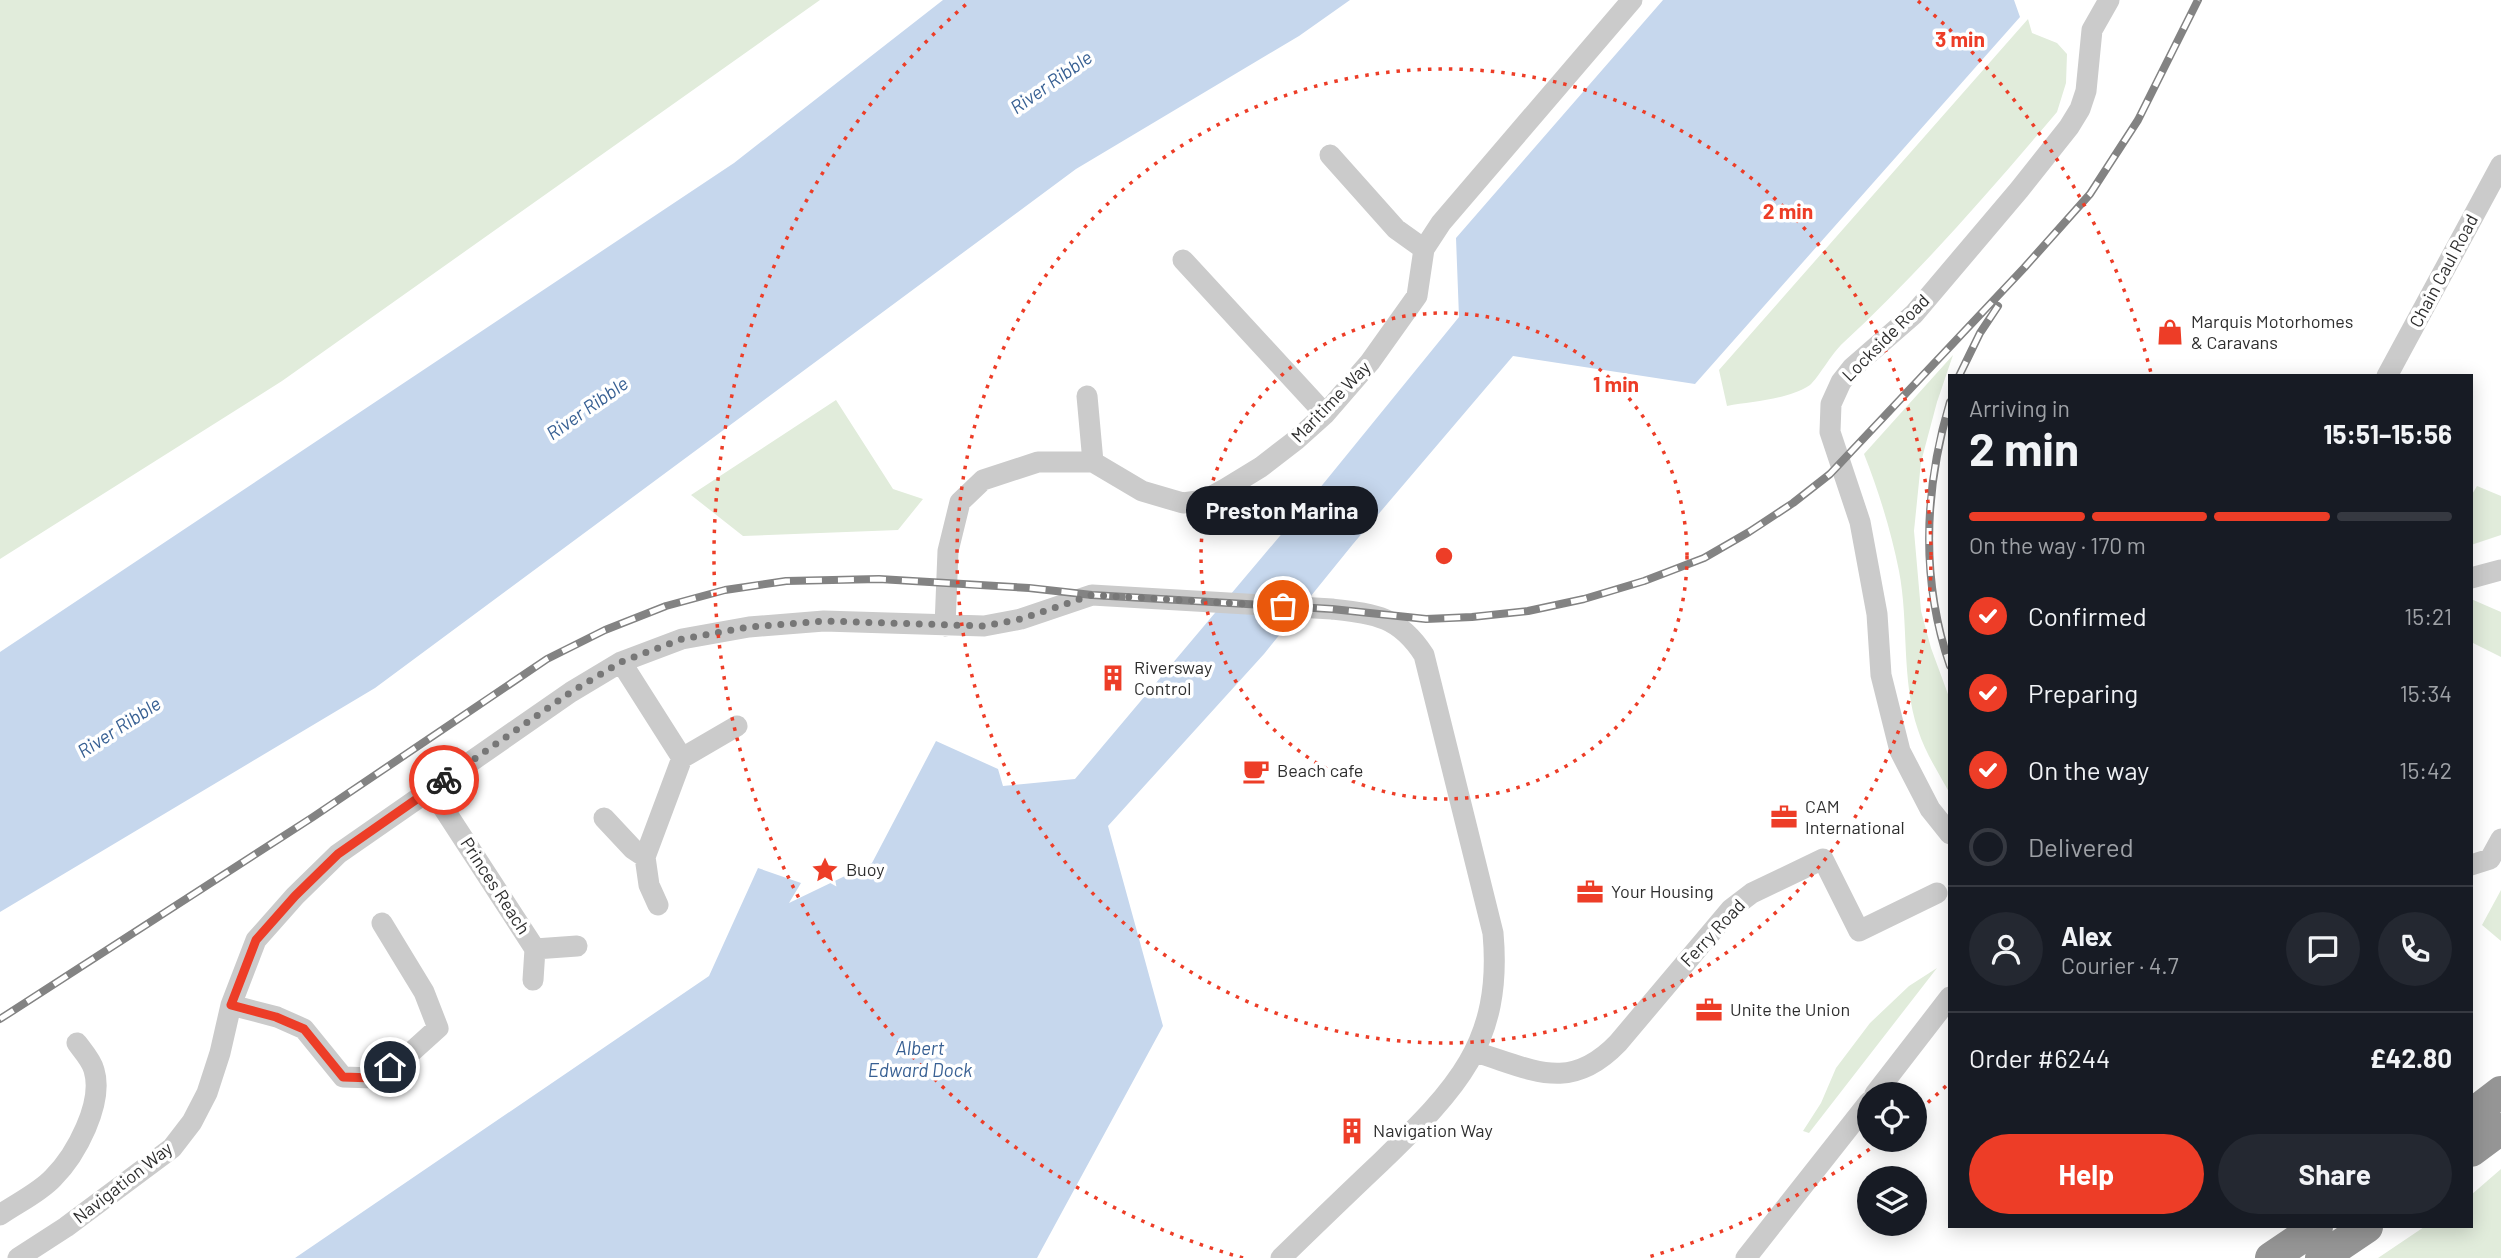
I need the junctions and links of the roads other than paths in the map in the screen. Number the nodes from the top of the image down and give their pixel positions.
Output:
1 (1632, 0) edge
2 (2109, 0) edge
3 (1330, 155) dead end
4 (2501, 165) edge
5 (1424, 249) junction
6 (1183, 260) dead end
7 (2388, 374) edge
8 (1087, 396) dead end
9 (1325, 414) junction
10 (1093, 462) junction
11 (2501, 569) edge
12 (2473, 577) edge
13 (945, 625) junction
14 (621, 662) junction
15 (737, 726) dead end
16 (682, 758) junction
17 (431, 789) junction
18 (604, 818) dead end
19 (1948, 832) edge
20 (2501, 839) edge
21 (645, 857) junction
22 (2473, 863) edge
23 (1937, 893) dead end
24 (659, 905) dead end
25 (382, 923) dead end
26 (577, 946) dead end
27 (535, 948) junction
28 (533, 980) dead end
29 (1948, 1000) edge
30 (231, 1005) junction
31 (77, 1043) dead end
32 (1475, 1052) junction
33 (1884, 1082) edge
34 (2501, 1092) edge
35 (2473, 1113) edge
36 (1857, 1117) edge
37 (2501, 1129) edge
38 (2473, 1150) edge
39 (0, 1215) edge
40 (2316, 1228) edge
41 (2366, 1228) edge
42 (18, 1258) edge
43 (1281, 1258) edge
44 (1746, 1258) edge
45 (2271, 1258) edge
46 (2321, 1258) edge

1 - 5 street, Maritime Way
2 - 19 street, Lockside Road
3 - 5 street
4 - 7 street, Chain Caul Road
5 - 9 street, Maritime Way
6 - 9 street
8 - 10 street
9 - 10 street, Maritime Way
10 - 13 street
11 - 12 street
13 - 14 street, Navigation Way
13 - 32 street, Navigation Way
14 - 16 street
14 - 17 street, Navigation Way
15 - 16 street
16 - 21 street
17 - 27 street, Princes Reach
17 - 30 street, Navigation Way
18 - 21 street
20 - 22 street
21 - 24 street
23 - 32 street, Ferry Road
25 - 30 street
26 - 27 street, Princes Reach
27 - 28 street, Princes Reach
29 - 33 street
30 - 42 street, Navigation Way
31 - 39 street
32 - 43 street, Navigation Way
34 - 35 highway
36 - 44 street
37 - 38 highway
40 - 45 highway
41 - 46 highway

